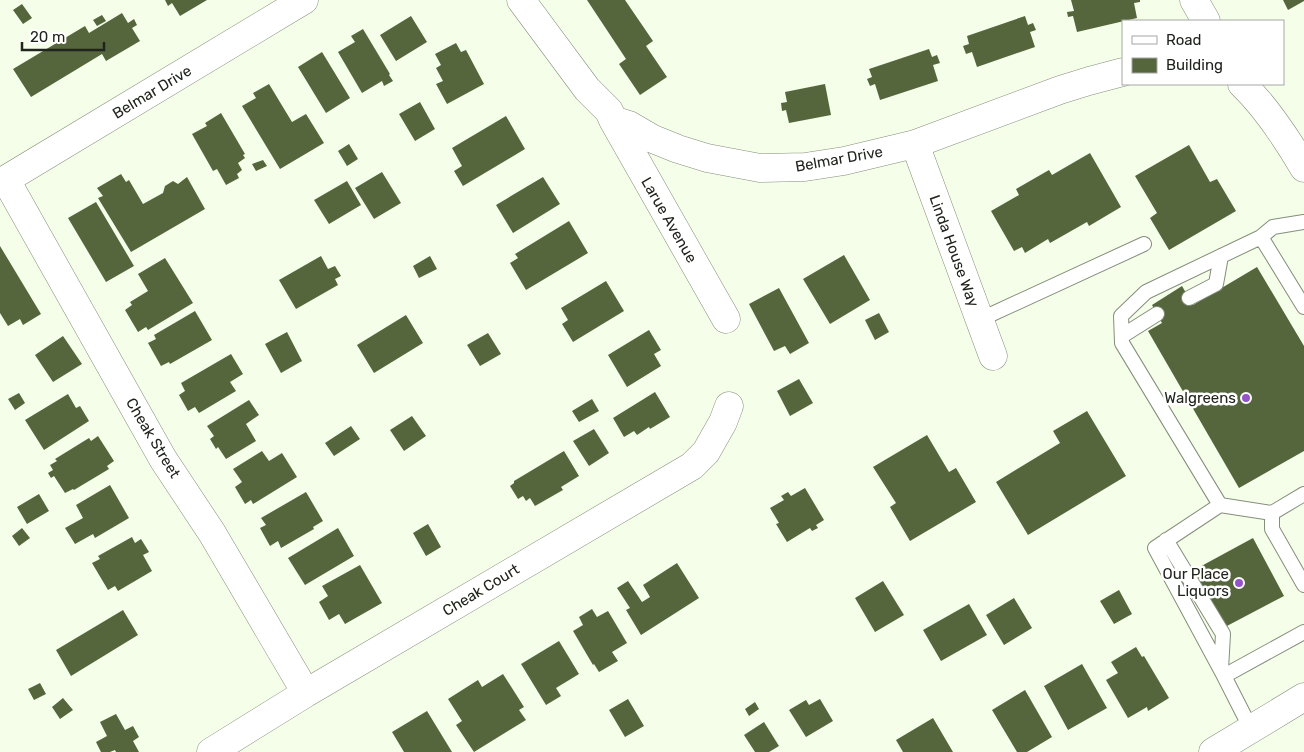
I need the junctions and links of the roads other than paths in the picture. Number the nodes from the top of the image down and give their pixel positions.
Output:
1 (304, 0) edge
2 (521, 0) edge
3 (1194, 0) edge
4 (1205, 20) edge
5 (1122, 72) edge
6 (1243, 85) edge
7 (613, 120) junction
8 (915, 144) junction
9 (1304, 168) edge
10 (3, 182) edge
11 (1304, 222) edge
12 (1261, 237) junction
13 (1144, 244) dead end
14 (1221, 256) junction
15 (1188, 298) dead end
16 (1304, 307) edge
17 (1157, 314) dead end
18 (726, 319) dead end
19 (979, 320) junction
20 (1122, 336) junction
21 (994, 356) dead end
22 (729, 406) dead end
23 (1304, 494) edge
24 (1220, 505) junction
25 (1272, 513) junction
26 (1304, 586) edge
27 (1304, 632) edge
28 (1222, 672) junction
29 (306, 693) junction
30 (1304, 697) edge
31 (1251, 729) junction
32 (211, 752) edge
33 (1213, 752) edge

1 - 10 street, Belmar Drive
2 - 7 street
3 - 4 street
5 - 8 street, Belmar Drive
6 - 9 street
7 - 8 street, Belmar Drive
7 - 18 street, Larue Avenue
8 - 19 street, Linda House Way
10 - 29 street, Cheak Street
11 - 12 lane
12 - 14 lane
12 - 16 lane
13 - 19 lane
14 - 15 lane
14 - 20 lane
17 - 20 lane
19 - 21 street, Linda House Way
20 - 24 lane
22 - 29 street, Cheak Court
23 - 25 lane
24 - 25 lane
24 - 28 lane
25 - 26 lane
27 - 28 lane
28 - 31 lane
29 - 32 street, Cheak Court
30 - 31 street
31 - 33 street

